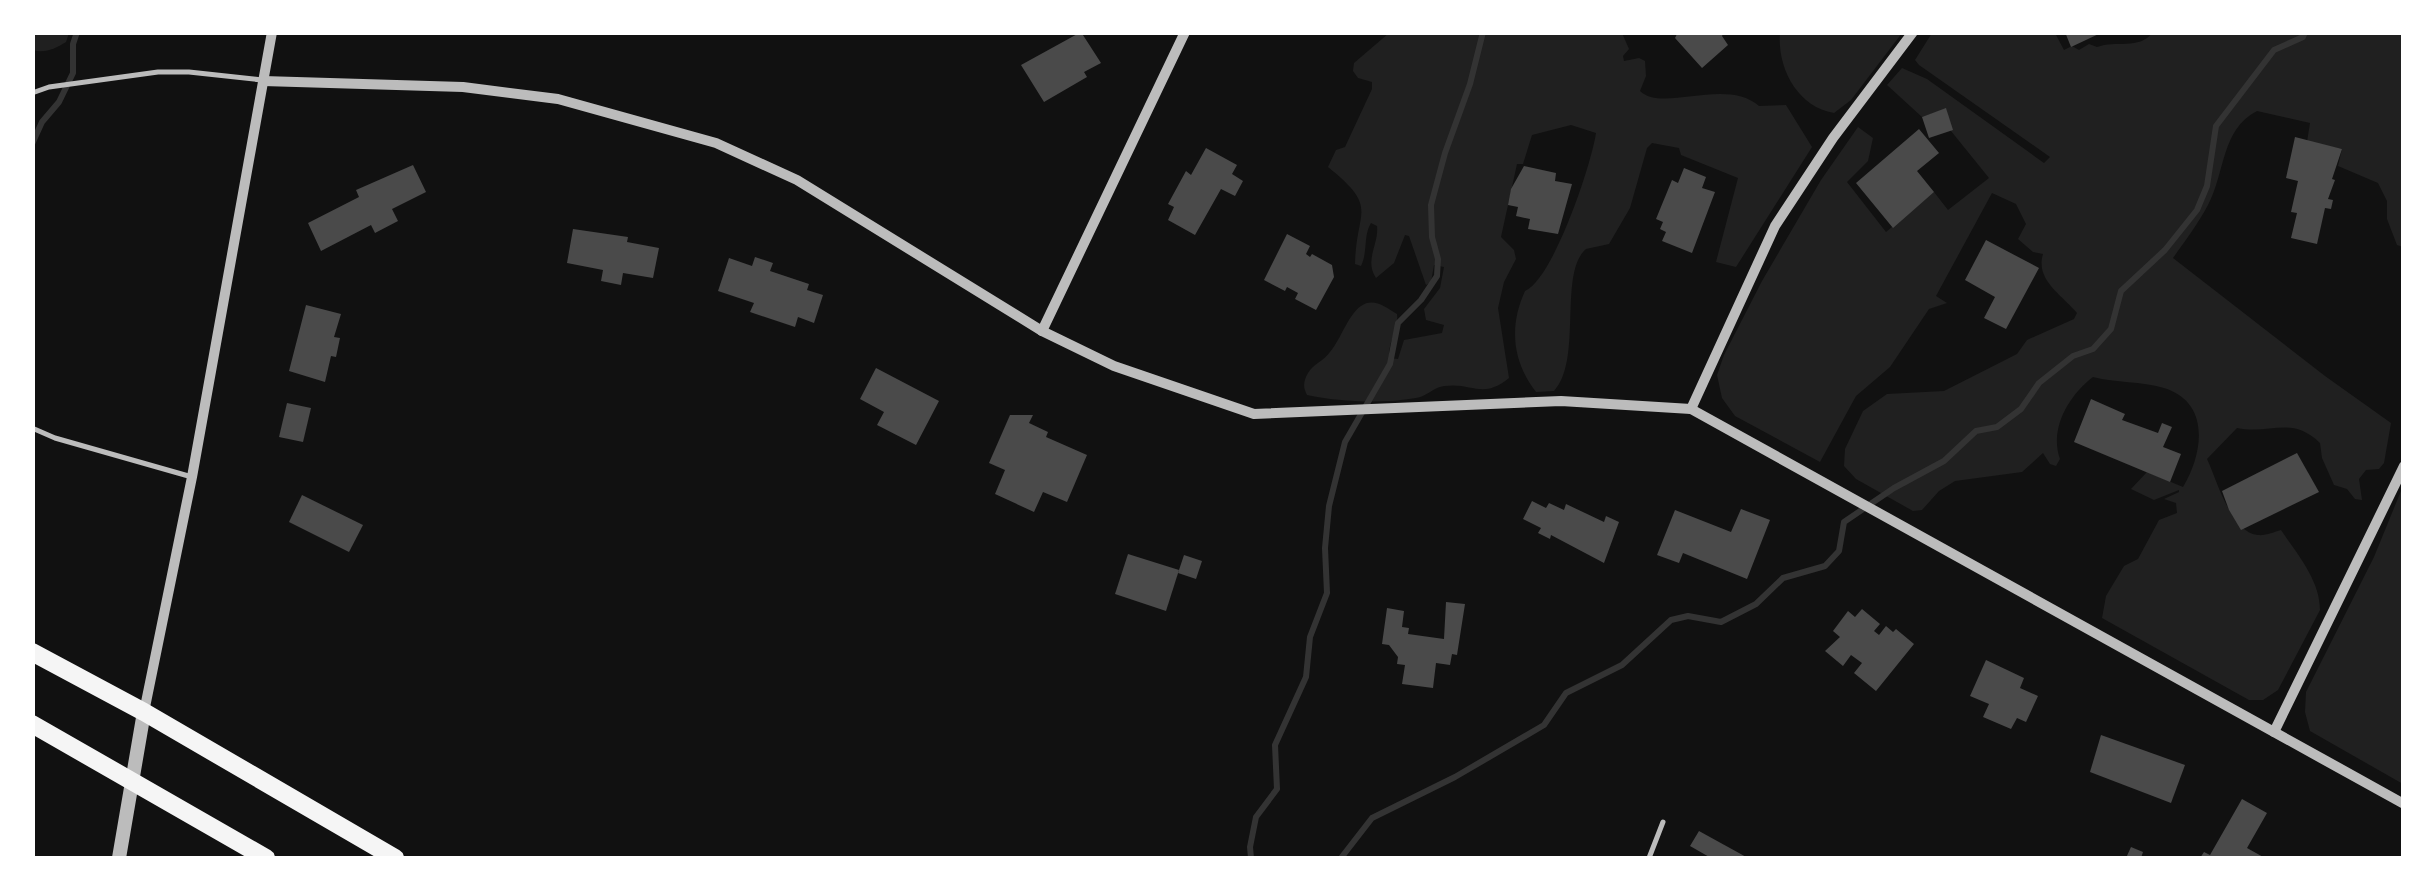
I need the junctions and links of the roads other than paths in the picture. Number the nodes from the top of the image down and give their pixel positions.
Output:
1 (272, 32) edge
2 (1185, 32) edge
3 (1913, 32) edge
4 (264, 80) junction
5 (32, 92) edge
6 (1042, 331) junction
7 (1691, 409) junction
8 (32, 428) edge
9 (2404, 466) edge
10 (192, 477) junction
11 (32, 652) edge
12 (144, 712) junction
13 (32, 724) edge
14 (2274, 732) junction
15 (134, 784) junction
16 (2404, 804) edge
17 (1662, 822) dead end
18 (119, 858) edge
19 (266, 858) edge
20 (396, 858) edge
21 (1649, 858) edge

1 - 4 street
2 - 6 street
3 - 7 street
4 - 5 lane
4 - 6 street
4 - 10 street
6 - 7 street
7 - 14 street
8 - 10 lane
9 - 14 street
10 - 12 street
11 - 12 highway
12 - 15 street
12 - 20 highway
13 - 15 highway
14 - 16 street
15 - 18 street
15 - 19 highway
17 - 21 lane

